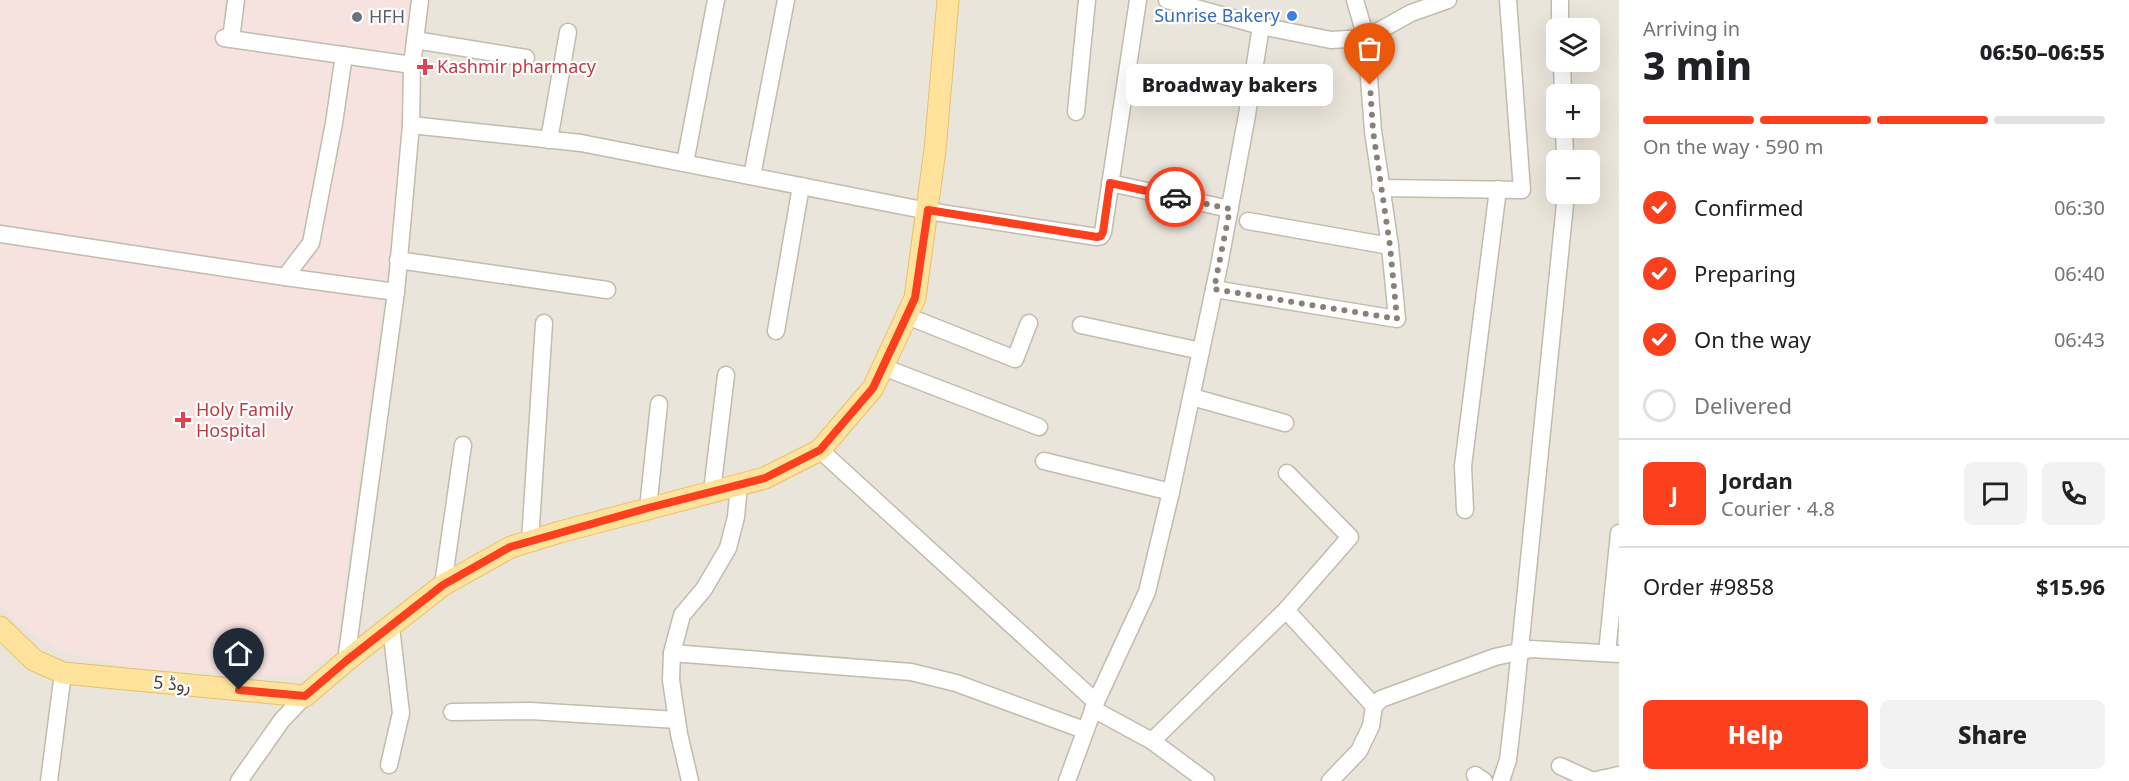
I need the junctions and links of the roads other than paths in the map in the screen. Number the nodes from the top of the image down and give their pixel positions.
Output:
1 (236, 0) edge
2 (420, 0) edge
3 (716, 0) edge
4 (786, 0) edge
5 (948, 0) edge
6 (1087, 0) edge
7 (1138, 0) edge
8 (1355, 0) edge
9 (1448, 0) edge
10 (1508, 0) edge
11 (1560, 0) edge
12 (1175, 1) edge
13 (1411, 7) edge
14 (1560, 18) edge
15 (1261, 26) junction
16 (568, 32) dead end
17 (1366, 38) junction
18 (415, 39) junction
19 (344, 55) junction
20 (526, 58) dead end
21 (412, 65) junction
22 (1126, 80) junction
23 (1185, 90) dead end
24 (1076, 112) dead end
25 (411, 125) junction
26 (549, 140) junction
27 (685, 163) junction
28 (752, 176) junction
29 (1110, 183) junction
30 (801, 186) junction
31 (1380, 188) junction
32 (1498, 189) junction
33 (1565, 204) edge
34 (1230, 209) junction
35 (928, 210) junction
36 (1248, 220) dead end
37 (0, 234) edge
38 (1390, 246) junction
39 (398, 260) junction
40 (285, 277) junction
41 (1214, 289) junction
42 (607, 290) dead end
43 (396, 292) junction
44 (907, 316) junction
45 (544, 323) dead end
46 (1029, 323) dead end
47 (1081, 325) dead end
48 (776, 331) dead end
49 (1201, 351) junction
50 (883, 367) junction
51 (726, 375) dead end
52 (1192, 397) junction
53 (658, 404) dead end
54 (1285, 423) dead end
55 (1039, 427) dead end
56 (463, 445) dead end
57 (820, 450) junction
58 (1044, 461) dead end
59 (1287, 473) dead end
60 (739, 484) junction
61 (712, 491) junction
62 (1171, 492) junction
63 (648, 508) junction
64 (1465, 510) dead end
65 (1619, 533) edge
66 (530, 541) junction
67 (443, 585) junction
68 (1286, 610) junction
69 (0, 627) edge
70 (391, 627) junction
71 (1521, 651) junction
72 (672, 653) junction
73 (1613, 654) edge
74 (346, 661) junction
75 (63, 673) junction
76 (305, 696) junction
77 (1094, 705) junction
78 (1374, 706) junction
79 (452, 712) dead end
80 (677, 720) junction
81 (1084, 730) junction
82 (1152, 741) junction
83 (389, 765) dead end
84 (1560, 766) dead end
85 (1619, 775) edge
86 (48, 781) edge
87 (239, 781) edge
88 (690, 781) edge
89 (1066, 781) edge
90 (1206, 781) edge
91 (1330, 781) edge
92 (1501, 781) edge
93 (1592, 781) edge

1 - 19 street
2 - 18 street
3 - 27 street
4 - 28 street
5 - 35 main road
6 - 24 street
7 - 22 street
8 - 17 street
9 - 13 street
10 - 32 street
11 - 14 street
12 - 15 street
13 - 17 street
15 - 17 street
15 - 34 street
16 - 26 street
17 - 31 street
18 - 20 street
18 - 21 street
19 - 21 street
19 - 40 street
21 - 25 street
22 - 23 street
22 - 29 street
25 - 26 street
25 - 39 street
26 - 27 street
27 - 28 street
28 - 30 street
29 - 34 street
29 - 35 street
30 - 35 street
30 - 48 street
31 - 32 street
31 - 38 street
32 - 64 street
33 - 71 street
34 - 41 street
35 - 44 main road
36 - 38 street
37 - 40 street
38 - 41 street
39 - 42 street
39 - 43 street
40 - 43 street
41 - 49 street
43 - 74 street
44 - 46 street
44 - 50 main road
45 - 66 street
47 - 49 street
49 - 52 street
50 - 55 street
50 - 57 main road
51 - 61 street
52 - 54 street
52 - 62 street
53 - 63 street
56 - 67 street
57 - 60 main road
57 - 77 street
58 - 62 street
59 - 68 street
60 - 61 main road
60 - 72 street
61 - 63 main road
62 - 77 street
63 - 66 main road
65 - 73 street
66 - 67 main road
67 - 70 main road
68 - 78 street
68 - 82 street
69 - 75 main road, روڈ 5
70 - 74 main road
70 - 83 street
71 - 73 street
71 - 78 street
71 - 92 street
72 - 80 street
72 - 81 street
74 - 76 main road
75 - 76 main road, روڈ 5
75 - 86 street
76 - 87 street
77 - 81 street
77 - 82 street
78 - 91 street
79 - 80 street
80 - 88 street
81 - 89 street
82 - 90 street
84 - 93 street
85 - 93 street

